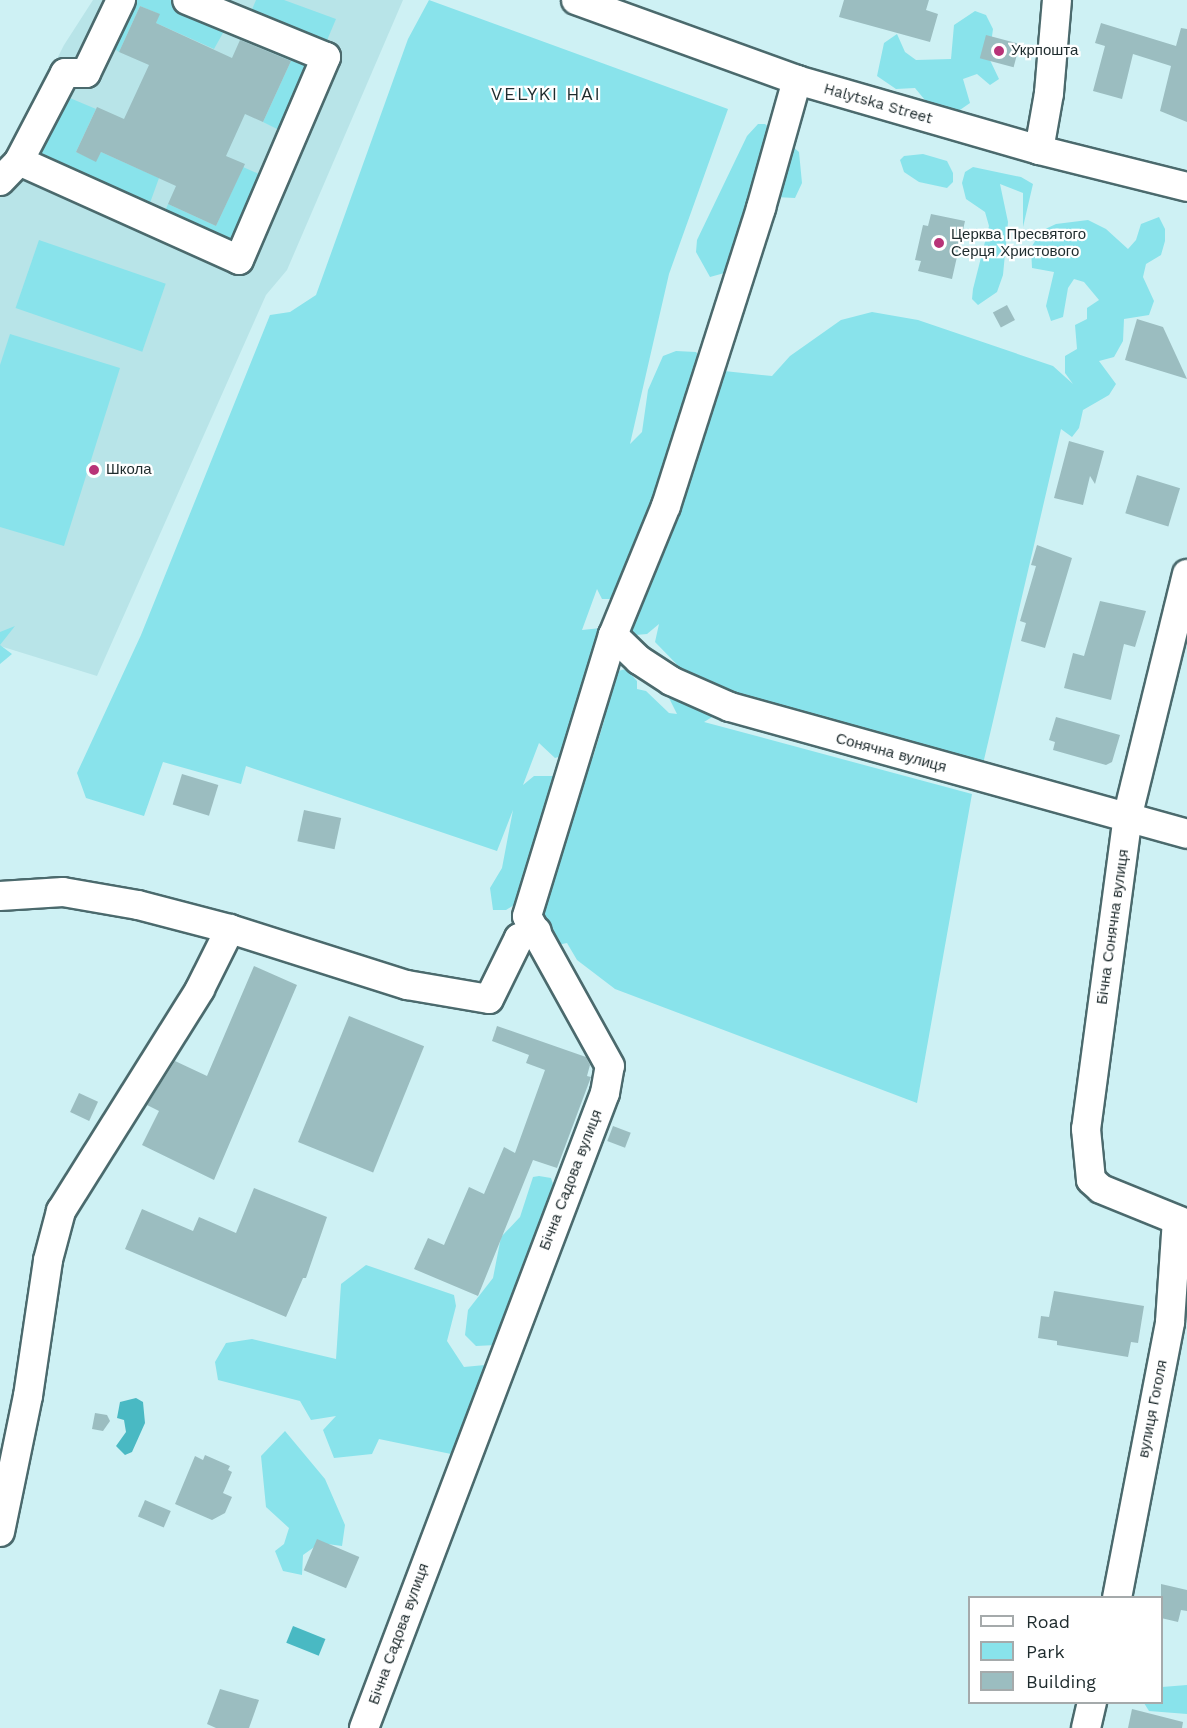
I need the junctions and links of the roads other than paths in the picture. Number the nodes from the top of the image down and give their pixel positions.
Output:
1 (121, 0) edge
2 (187, 0) edge
3 (576, 0) edge
4 (1057, 0) edge
5 (797, 80) junction
6 (1039, 150) junction
7 (19, 161) junction
8 (0, 182) edge
9 (1187, 187) edge
10 (1187, 574) edge
11 (613, 635) junction
12 (1128, 815) junction
13 (1187, 834) edge
14 (0, 896) edge
15 (230, 928) junction
16 (537, 931) junction
17 (1182, 1222) edge
18 (0, 1532) edge
19 (1117, 1596) edge
20 (1092, 1704) edge
21 (364, 1728) edge
22 (1086, 1728) edge

1 - 7 street
2 - 7 street
3 - 5 street, Halytska Street
4 - 6 street
5 - 6 street, Halytska Street
5 - 11 street
6 - 9 street, Halytska Street
7 - 8 street
10 - 12 street, Бічна Сонячна вулиця
11 - 12 street, Сонячна вулиця
11 - 16 street, Бічна Садова вулиця
12 - 13 street, Сонячна вулиця
12 - 17 street, Бічна Сонячна вулиця
14 - 15 street
15 - 16 street
15 - 18 street
16 - 21 street, Бічна Садова вулиця
17 - 19 street, вулиця Гоголя
20 - 22 street

